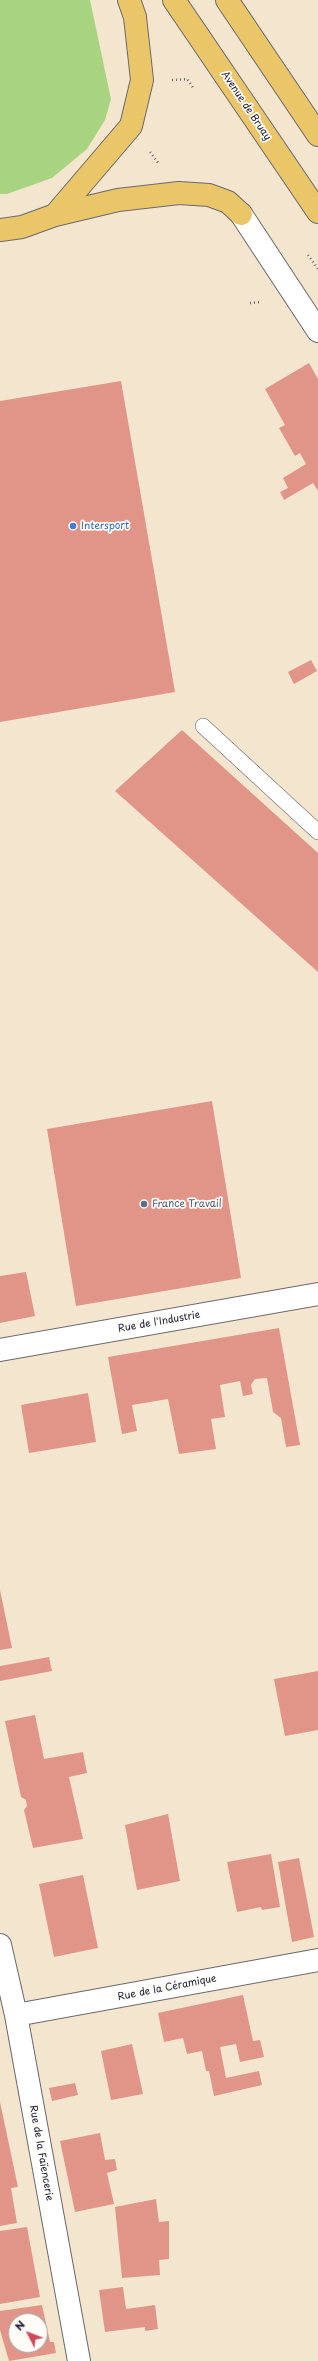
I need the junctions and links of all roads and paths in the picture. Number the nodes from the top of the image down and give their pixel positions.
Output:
1 (130, 0) edge
2 (174, 0) edge
3 (227, 0) edge
4 (142, 80) junction
5 (196, 92) dead end
6 (131, 126) junction
7 (318, 134) edge
8 (179, 192) junction
9 (318, 212) edge
10 (241, 214) joint
11 (55, 215) junction
12 (0, 230) edge
13 (304, 250) dead end
14 (318, 269) edge
15 (318, 331) edge
16 (203, 726) dead end
17 (318, 832) edge
18 (318, 1294) edge
19 (0, 1350) edge
20 (0, 1945) edge
21 (318, 1960) edge
22 (16, 2016) junction
23 (79, 2361) edge

1 - 4 main road
2 - 9 main road, Avenue de Bruay
3 - 7 main road
4 - 5 path
4 - 6 main road
6 - 8 path
6 - 11 main road
8 - 10 main road
8 - 11 main road
10 - 15 street
11 - 12 main road
13 - 14 path
16 - 17 lane
18 - 19 street, Rue de l'Industrie
20 - 22 street, Rue de la Faïencerie
21 - 22 street, Rue de la Céramique
22 - 23 street, Rue de la Faïencerie

